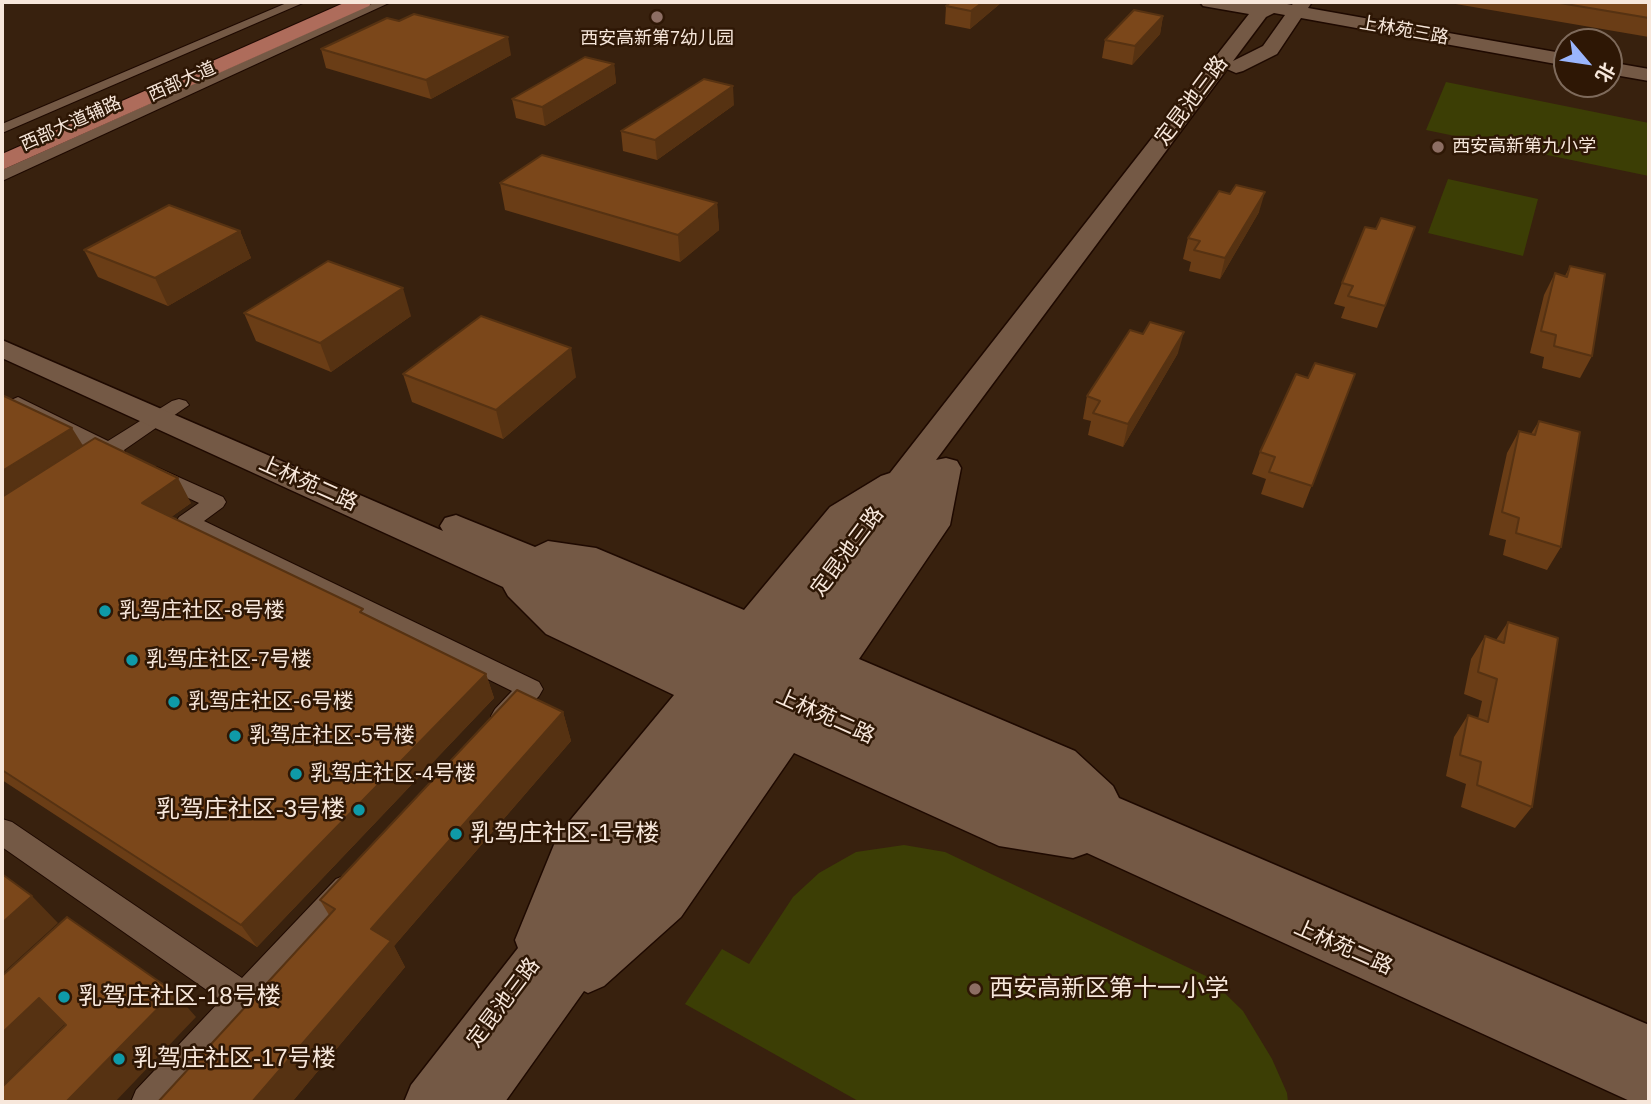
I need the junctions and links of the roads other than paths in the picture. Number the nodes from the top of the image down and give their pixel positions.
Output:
1 (299, 2) edge
2 (321, 2) edge
3 (362, 2) edge
4 (385, 2) edge
5 (1209, 2) edge
6 (1275, 6) edge
7 (1442, 35) junction
8 (1553, 51) edge
9 (1553, 57) edge
10 (1623, 62) edge
11 (1229, 64) junction
12 (1649, 67) edge
13 (1623, 70) edge
14 (1649, 75) edge
15 (2, 130) edge
16 (2, 141) edge
17 (2, 163) edge
18 (2, 176) edge
19 (2, 328) edge
20 (2, 348) edge
21 (169, 412) junction
22 (2, 413) edge
23 (108, 451) junction
24 (76, 471) edge
25 (504, 560) junction
26 (769, 678) junction
27 (482, 740) edge
28 (2, 831) edge
29 (1117, 831) junction
30 (369, 864) edge
31 (245, 998) junction
32 (1649, 1049) edge
33 (1649, 1085) edge
34 (148, 1102) edge
35 (428, 1102) edge
36 (476, 1102) edge

1 - 15 street, 西部大道辅路
2 - 16 main road, 西部大道
3 - 17 main road, 西部大道
4 - 18 street, 西部大道辅路
5 - 6 street, 上林苑三路
6 - 7 street, 上林苑三路
6 - 11 street, 定昆池三路
7 - 8 street, 上林苑三路
7 - 9 street, 上林苑三路
10 - 12 street
11 - 26 street, 定昆池三路
11 - 26 street, 定昆池三路
13 - 14 street
19 - 21 street, 上林苑二路
20 - 21 street, 上林苑二路
21 - 23 street
21 - 25 street, 上林苑二路
22 - 23 street
23 - 24 street
23 - 27 street
25 - 26 street, 上林苑二路
25 - 26 street
26 - 29 street, 上林苑二路
26 - 29 street
26 - 35 street, 定昆池三路
26 - 36 street, 定昆池三路
28 - 31 street
29 - 32 street, 上林苑二路
29 - 33 street, 上林苑二路
30 - 31 street
31 - 34 street

